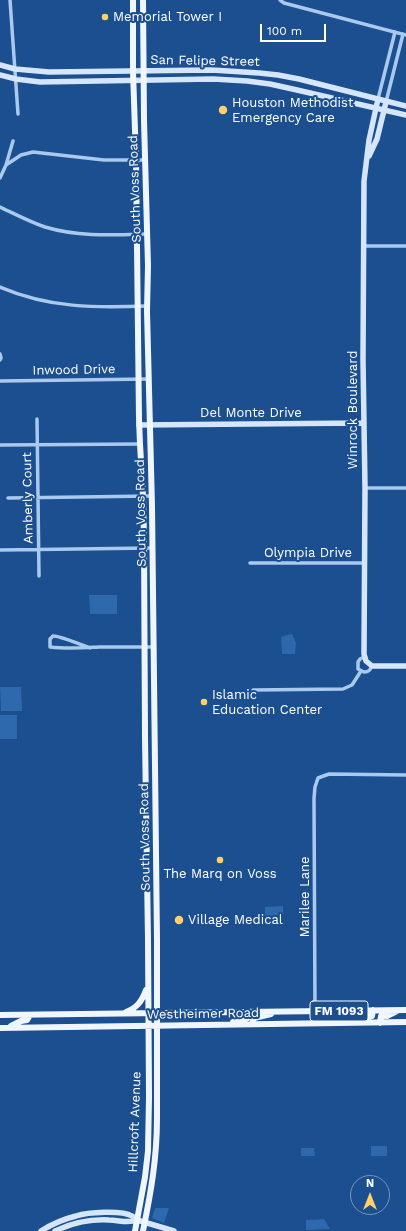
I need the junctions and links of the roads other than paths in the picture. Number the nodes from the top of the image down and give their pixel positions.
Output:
1 (10, 0) edge
2 (134, 0) edge
3 (143, 0) edge
4 (280, 0) edge
5 (133, 15) junction
6 (144, 15) junction
7 (395, 32) junction
8 (404, 34) edge
9 (398, 54) junction
10 (389, 58) junction
11 (0, 65) edge
12 (15, 69) junction
13 (212, 70) junction
14 (133, 71) junction
15 (143, 71) junction
16 (0, 75) edge
17 (16, 79) junction
18 (213, 79) junction
19 (299, 79) junction
20 (133, 80) junction
21 (143, 80) junction
22 (297, 90) junction
23 (378, 100) junction
24 (386, 102) junction
25 (406, 106) edge
26 (376, 109) junction
27 (384, 110) junction
28 (18, 114) dead end
29 (406, 115) edge
30 (13, 141) dead end
31 (10, 151) junction
32 (21, 155) junction
33 (136, 160) junction
34 (145, 160) junction
35 (366, 162) junction
36 (6, 165) junction
37 (0, 178) edge
38 (0, 207) edge
39 (138, 234) junction
40 (147, 234) junction
41 (364, 246) junction
42 (406, 246) edge
43 (0, 287) edge
44 (138, 306) junction
45 (147, 306) junction
46 (0, 354) edge
47 (138, 354) junction
48 (148, 354) junction
49 (0, 360) edge
50 (138, 379) junction
51 (149, 379) junction
52 (0, 381) edge
53 (37, 419) dead end
54 (363, 423) junction
55 (139, 424) junction
56 (150, 424) junction
57 (140, 444) junction
58 (0, 445) edge
59 (37, 445) junction
60 (365, 488) junction
61 (406, 488) edge
62 (144, 496) junction
63 (152, 496) junction
64 (8, 498) dead end
65 (38, 498) junction
66 (144, 548) junction
67 (152, 548) junction
68 (39, 549) junction
69 (0, 550) edge
70 (250, 563) dead end
71 (365, 563) junction
72 (39, 576) dead end
73 (145, 646) junction
74 (154, 646) junction
75 (90, 648) junction
76 (364, 657) junction
77 (372, 666) junction
78 (406, 666) edge
79 (361, 671) junction
80 (253, 690) dead end
81 (145, 706) junction
82 (154, 706) junction
83 (145, 761) junction
84 (155, 761) junction
85 (406, 775) edge
86 (146, 818) junction
87 (155, 818) junction
88 (146, 879) junction
89 (156, 879) junction
90 (148, 940) junction
91 (157, 940) junction
92 (148, 983) junction
93 (373, 1010) junction
94 (403, 1010) edge
95 (278, 1011) junction
96 (315, 1011) junction
97 (251, 1012) junction
98 (156, 1013) junction
99 (122, 1014) junction
100 (148, 1014) junction
101 (0, 1015) edge
102 (30, 1015) junction
103 (47, 1015) junction
104 (380, 1022) junction
105 (406, 1022) edge
106 (354, 1023) junction
107 (228, 1024) junction
108 (252, 1024) junction
109 (148, 1026) junction
110 (156, 1026) junction
111 (27, 1027) junction
112 (0, 1028) edge
113 (8, 1028) junction
114 (157, 1097) junction
115 (149, 1098) junction
116 (148, 1157) junction
117 (156, 1157) junction
118 (89, 1213) junction
119 (77, 1215) junction
120 (90, 1220) junction
121 (137, 1220) junction
122 (78, 1222) junction
123 (145, 1222) junction
124 (41, 1231) edge
125 (55, 1231) edge
126 (135, 1231) edge
127 (143, 1231) edge
128 (174, 1231) edge

1 - 12 street
2 - 5 main road, South Voss Road
3 - 6 main road, South Voss Road
4 - 7 street
5 - 6 main road
5 - 14 main road, South Voss Road
6 - 15 main road, South Voss Road
7 - 8 street, Winrock Boulevard
7 - 10 street, Winrock Boulevard
8 - 9 street, Winrock Boulevard
9 - 10 street
9 - 24 street, Winrock Boulevard
10 - 23 street, Winrock Boulevard
11 - 12 street, San Felipe Street
12 - 14 street, San Felipe Street
12 - 17 street
13 - 15 street, San Felipe Street
13 - 18 street
13 - 19 street, San Felipe Street
14 - 15 street, San Felipe Street
14 - 20 main road, South Voss Road
15 - 21 main road, South Voss Road
16 - 17 street, San Felipe Street
17 - 20 street, San Felipe Street
17 - 28 street
18 - 21 street, San Felipe Street
18 - 22 street, San Felipe Street
19 - 22 street
19 - 23 street, San Felipe Street
20 - 21 street, San Felipe Street
20 - 33 main road, South Voss Road
21 - 34 main road, South Voss Road
22 - 26 street, San Felipe Street
23 - 24 street, San Felipe Street
23 - 26 street, Winrock Boulevard
24 - 25 street, San Felipe Street
24 - 27 street, Winrock Boulevard
26 - 27 street, San Felipe Street
26 - 35 street, Winrock Boulevard
27 - 29 street, San Felipe Street
27 - 35 street, Winrock Boulevard
30 - 31 street
31 - 32 street
31 - 36 street
32 - 33 street
32 - 36 street
33 - 34 street
33 - 39 main road, South Voss Road
34 - 40 main road, South Voss Road
35 - 41 street, Winrock Boulevard
36 - 37 street
38 - 39 street
39 - 40 street
39 - 44 main road, South Voss Road
40 - 45 main road, South Voss Road
41 - 42 street
41 - 54 street, Winrock Boulevard
43 - 44 street
44 - 45 street
44 - 47 main road, South Voss Road
45 - 48 main road, South Voss Road
46 - 49 street
47 - 48 main road
47 - 50 main road, South Voss Road
48 - 51 main road, South Voss Road
50 - 51 street, Inwood Drive
50 - 52 street, Inwood Drive
50 - 55 main road, South Voss Road
51 - 56 main road, South Voss Road
53 - 59 street, Amberly Court
54 - 56 street, Del Monte Drive
54 - 60 street, Winrock Boulevard
55 - 56 street, Del Monte Drive
55 - 57 main road, South Voss Road
56 - 63 main road, South Voss Road
57 - 59 street
57 - 62 main road, South Voss Road
58 - 59 street
59 - 65 street, Amberly Court
60 - 61 street
60 - 71 street, Winrock Boulevard
62 - 63 street
62 - 65 street
62 - 66 main road, South Voss Road
63 - 67 main road, South Voss Road
64 - 65 street
65 - 68 street, Amberly Court
66 - 67 street
66 - 68 street
66 - 73 main road, South Voss Road
67 - 74 main road, South Voss Road
68 - 69 street
68 - 72 street, Amberly Court
70 - 71 street, Olympia Drive
71 - 76 street, Winrock Boulevard
73 - 74 street
73 - 75 street
73 - 81 main road, South Voss Road
74 - 82 main road, South Voss Road
75 - 75 street
76 - 77 street
76 - 79 street, Winrock Boulevard
77 - 78 street
77 - 79 street
79 - 80 street
81 - 82 main road
81 - 83 main road, South Voss Road
82 - 84 main road, South Voss Road
83 - 84 main road
83 - 86 main road, South Voss Road
84 - 87 main road, South Voss Road
85 - 96 street, Marilee Lane
86 - 87 main road
86 - 88 main road, South Voss Road
87 - 89 main road, South Voss Road
88 - 89 main road
88 - 90 main road, South Voss Road
89 - 91 main road, South Voss Road
90 - 91 main road
90 - 92 main road, South Voss Road
91 - 98 main road, South Voss Road
92 - 99 main road
92 - 100 main road, South Voss Road
93 - 94 main road, Westheimer Road / FM 1093
93 - 96 main road, Westheimer Road / FM 1093
93 - 106 main road
94 - 104 main road
95 - 96 main road, Westheimer Road / FM 1093
95 - 97 main road, Westheimer Road / FM 1093
95 - 108 main road
97 - 98 main road, Westheimer Road / FM 1093
97 - 107 main road
98 - 100 main road, Westheimer Road / FM 1093
98 - 110 main road, South Voss Road
99 - 100 main road, Westheimer Road / FM 1093
99 - 103 main road, Westheimer Road / FM 1093
100 - 109 main road, Hillcroft Avenue
101 - 102 main road, Westheimer Road / FM 1093
102 - 103 main road, Westheimer Road / FM 1093
102 - 113 main road
103 - 111 main road
104 - 105 main road, Westheimer Road / FM 1093
104 - 106 main road, Westheimer Road / FM 1093
106 - 108 main road, Westheimer Road / FM 1093
107 - 108 main road, Westheimer Road / FM 1093
107 - 110 main road, Westheimer Road / FM 1093
109 - 110 main road, Westheimer Road / FM 1093
109 - 111 main road, Westheimer Road / FM 1093
109 - 115 main road, Hillcroft Avenue
110 - 114 main road, Hillcroft Avenue
111 - 113 main road, Westheimer Road / FM 1093
112 - 113 main road, Westheimer Road / FM 1093
114 - 115 main road
114 - 117 main road, Hillcroft Avenue
115 - 116 main road, Hillcroft Avenue
116 - 117 main road
116 - 121 main road, Hillcroft Avenue
117 - 123 main road, Hillcroft Avenue
118 - 119 street
118 - 120 street
118 - 121 street
119 - 122 street
119 - 124 street
120 - 121 street
120 - 122 street
121 - 123 street
121 - 126 main road, Hillcroft Avenue
122 - 125 street
123 - 127 main road, Hillcroft Avenue
123 - 128 street

